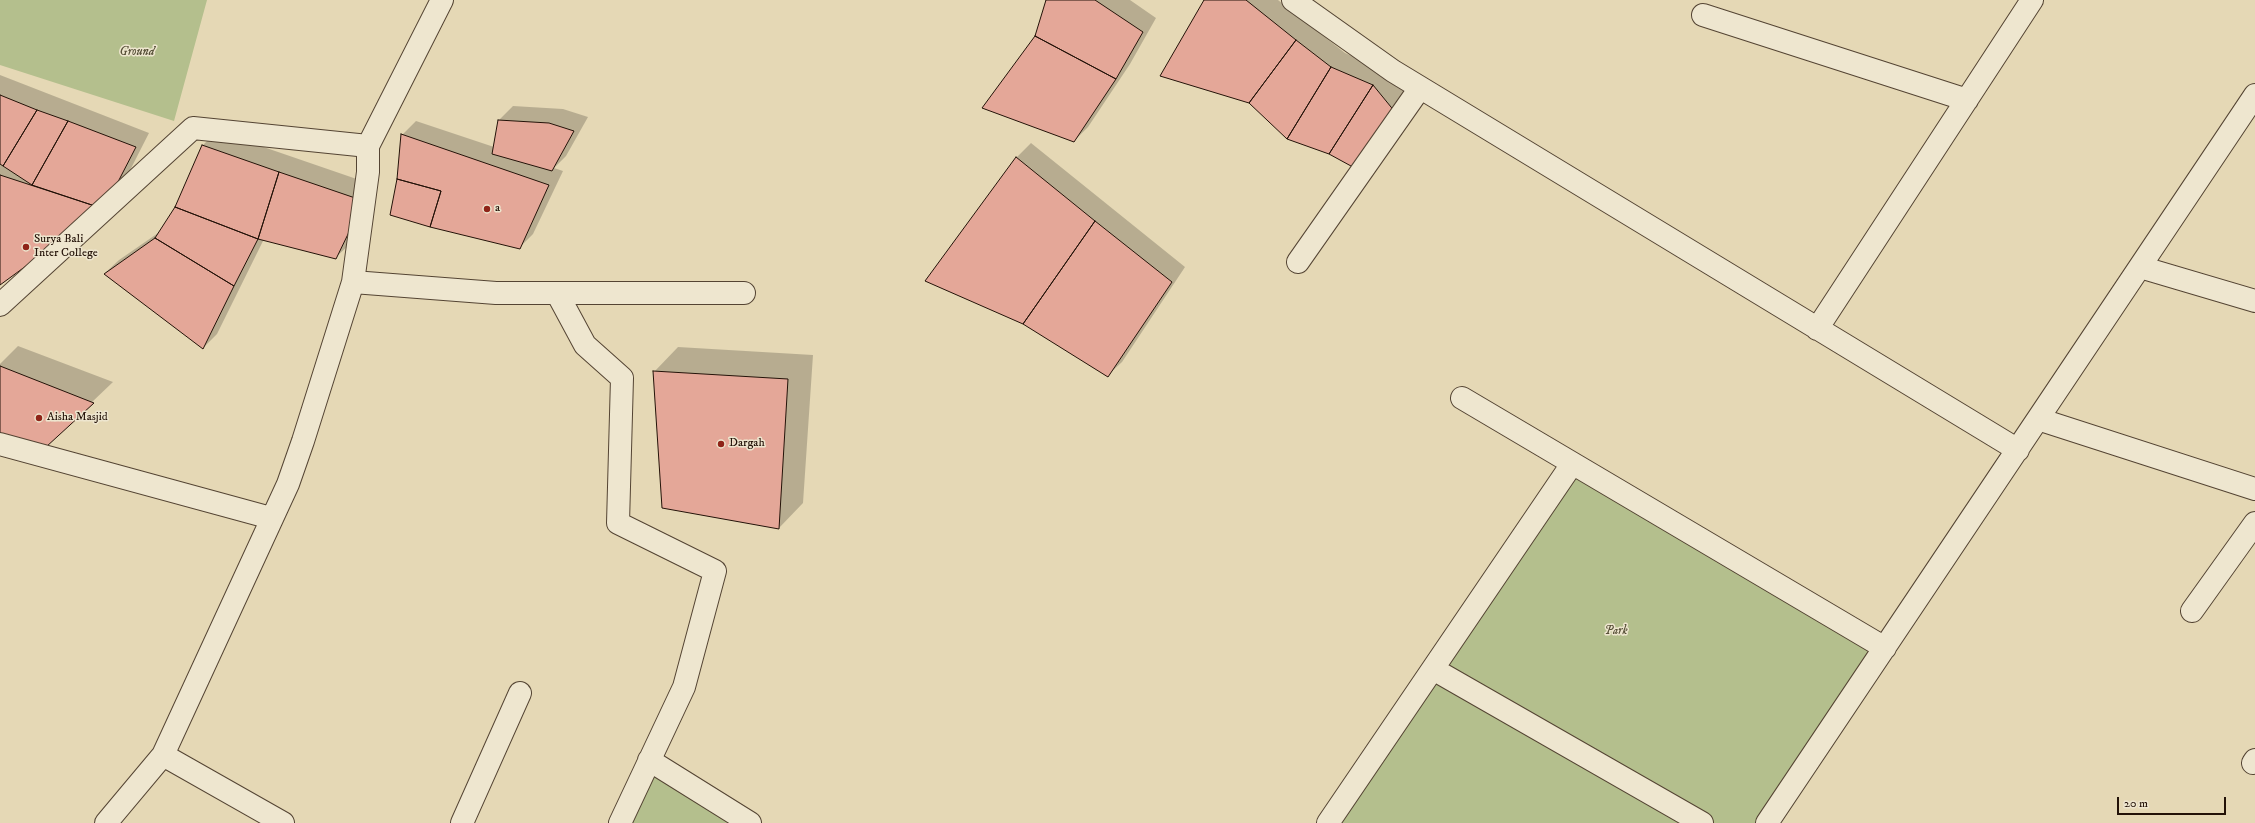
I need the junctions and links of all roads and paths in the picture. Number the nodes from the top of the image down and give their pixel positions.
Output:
1 (442, 0) edge
2 (1293, 0) edge
3 (2032, 0) edge
4 (1703, 15) dead end
5 (1420, 88) junction
6 (2255, 95) edge
7 (1967, 100) junction
8 (368, 146) junction
9 (1298, 262) dead end
10 (2140, 268) junction
11 (353, 282) junction
12 (557, 293) junction
13 (744, 293) dead end
14 (2255, 301) edge
15 (0, 304) edge
16 (1817, 329) junction
17 (1462, 398) dead end
18 (2038, 419) junction
19 (0, 444) edge
20 (2018, 450) junction
21 (1572, 464) junction
22 (2255, 488) edge
23 (271, 518) junction
24 (2255, 523) edge
25 (2192, 611) dead end
26 (1885, 648) junction
27 (1433, 669) junction
28 (520, 694) dead end
29 (162, 755) junction
30 (649, 760) junction
31 (106, 823) edge
32 (283, 823) edge
33 (462, 823) edge
34 (620, 823) edge
35 (750, 823) edge
36 (1328, 823) edge
37 (1702, 823) edge
38 (1767, 823) edge

1 - 8 street
2 - 5 street
3 - 7 street
4 - 7 street
5 - 9 street
5 - 16 street
6 - 10 street
7 - 16 street
8 - 11 street
8 - 15 street
10 - 14 street
10 - 18 street
11 - 12 street
11 - 23 street
12 - 13 street
12 - 30 street
16 - 20 street
17 - 21 street
18 - 20 street
18 - 22 street
19 - 23 street
20 - 26 street
21 - 26 street
21 - 27 street
23 - 29 street
24 - 25 street
26 - 38 street
27 - 36 street
27 - 37 street
28 - 33 street
29 - 31 street
29 - 32 street
30 - 34 street
30 - 35 street

